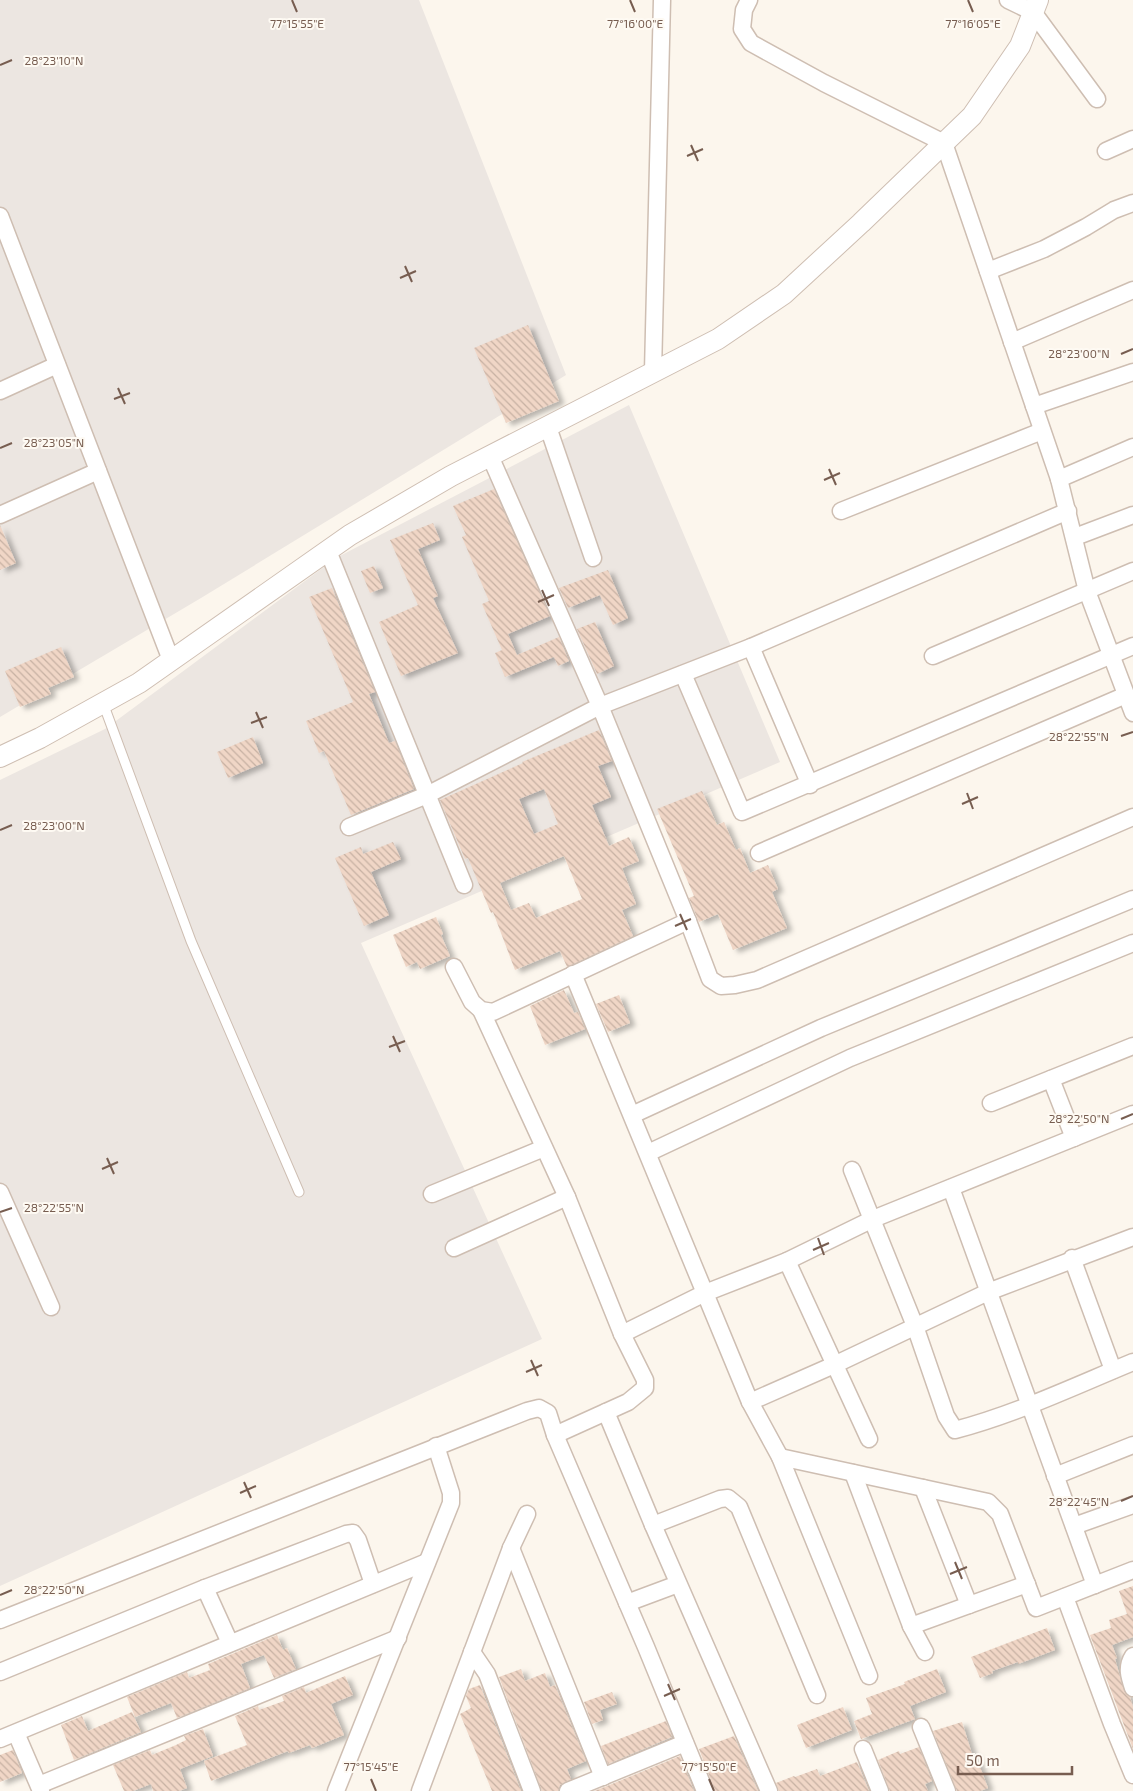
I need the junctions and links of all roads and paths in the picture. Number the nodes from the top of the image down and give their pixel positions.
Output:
1 (662, 0) edge
2 (749, 0) edge
3 (1008, 0) edge
4 (1036, 6) edge
5 (1097, 99) dead end
6 (1133, 139) edge
7 (944, 143) junction
8 (1106, 151) dead end
9 (1133, 203) edge
10 (0, 216) edge
11 (988, 271) junction
12 (1133, 290) edge
13 (1012, 342) junction
14 (57, 365) junction
15 (653, 372) junction
16 (1133, 372) edge
17 (0, 391) edge
18 (1034, 406) junction
19 (548, 426) junction
20 (1042, 430) junction
21 (1133, 447) edge
22 (490, 456) junction
23 (98, 471) junction
24 (1059, 479) junction
25 (840, 511) dead end
26 (1068, 511) junction
27 (0, 515) edge
28 (1133, 515) edge
29 (1075, 538) junction
30 (328, 551) junction
31 (594, 558) dead end
32 (1133, 571) edge
33 (1087, 591) junction
34 (1133, 646) edge
35 (751, 647) junction
36 (933, 656) dead end
37 (1112, 656) junction
38 (171, 660) junction
39 (683, 674) junction
40 (1126, 695) junction
41 (102, 703) junction
42 (600, 706) junction
43 (1133, 713) edge
44 (0, 757) edge
45 (810, 785) junction
46 (427, 795) junction
47 (1133, 817) edge
48 (349, 827) dead end
49 (759, 853) dead end
50 (464, 885) dead end
51 (1133, 899) edge
52 (688, 921) junction
53 (1133, 943) edge
54 (454, 967) dead end
55 (573, 974) junction
56 (481, 1010) junction
57 (1133, 1046) edge
58 (1051, 1079) junction
59 (991, 1103) dead end
60 (632, 1115) junction
61 (1132, 1118) edge
62 (1074, 1138) junction
63 (544, 1148) junction
64 (648, 1153) junction
65 (852, 1170) dead end
66 (950, 1188) junction
67 (0, 1192) edge
68 (299, 1192) dead end
69 (432, 1194) dead end
70 (567, 1197) junction
71 (5, 1217) edge
72 (873, 1219) junction
73 (1133, 1236) edge
74 (454, 1248) dead end
75 (1072, 1258) junction
76 (787, 1261) junction
77 (988, 1292) junction
78 (705, 1293) junction
79 (51, 1307) dead end
80 (915, 1326) junction
81 (622, 1334) junction
82 (1133, 1362) edge
83 (834, 1365) junction
84 (1113, 1370) junction
85 (750, 1402) junction
86 (1029, 1404) junction
87 (606, 1412) junction
88 (555, 1435) junction
89 (869, 1440) dead end
90 (1133, 1445) edge
91 (436, 1446) junction
92 (780, 1457) junction
93 (853, 1473) junction
94 (1055, 1476) junction
95 (923, 1488) junction
96 (1133, 1505) edge
97 (527, 1514) dead end
98 (652, 1526) junction
99 (1074, 1526) junction
100 (511, 1548) junction
101 (427, 1562) junction
102 (1133, 1570) edge
103 (373, 1584) junction
104 (678, 1584) junction
105 (1027, 1584) junction
106 (1095, 1585) junction
107 (205, 1588) junction
108 (1065, 1597) junction
109 (627, 1603) junction
110 (969, 1605) junction
111 (0, 1620) edge
112 (911, 1626) junction
113 (398, 1638) junction
114 (230, 1644) junction
115 (472, 1652) junction
116 (925, 1652) dead end
117 (1133, 1656) edge
118 (0, 1672) edge
119 (868, 1676) dead end
120 (1133, 1688) edge
121 (817, 1695) dead end
122 (921, 1727) dead end
123 (16, 1733) junction
124 (0, 1739) edge
125 (685, 1743) junction
126 (864, 1749) dead end
127 (1133, 1775) edge
128 (602, 1777) junction
129 (40, 1788) edge
130 (336, 1791) edge
131 (420, 1791) edge
132 (532, 1791) edge
133 (568, 1791) edge
134 (705, 1791) edge
135 (769, 1791) edge
136 (880, 1791) edge
137 (947, 1791) edge

1 - 15 street
2 - 7 street
3 - 4 street
4 - 5 street
4 - 7 street
6 - 8 street
7 - 11 street
7 - 15 street
9 - 11 street
10 - 14 street
11 - 13 street
12 - 13 street
13 - 18 street
14 - 17 street
14 - 23 street
15 - 19 street
16 - 18 street
18 - 20 street
19 - 22 street
19 - 31 street
20 - 24 street
20 - 25 street
21 - 24 street
22 - 30 street
22 - 42 street
23 - 27 street
23 - 38 street
24 - 26 street
26 - 29 street
26 - 35 street
28 - 29 street
29 - 33 street
30 - 38 street
30 - 46 street
32 - 33 street
33 - 36 street
33 - 37 street
34 - 37 street
35 - 39 street
35 - 45 street
37 - 40 street
37 - 45 street
38 - 41 street
39 - 42 street
39 - 45 street
40 - 43 street
40 - 49 street
41 - 44 street
41 - 68 lane
42 - 46 street
42 - 52 street
46 - 48 street
46 - 50 street
47 - 52 street
51 - 60 street
52 - 55 street
53 - 64 street
54 - 56 street
55 - 56 street
55 - 60 street
56 - 63 street
57 - 58 street
58 - 59 street
58 - 62 street
60 - 64 street
61 - 62 street
62 - 66 street
63 - 69 street
63 - 70 street
64 - 78 street
65 - 72 street
66 - 72 street
66 - 77 street
67 - 71 street
70 - 74 street
70 - 81 street
71 - 79 street
72 - 76 street
72 - 80 street
73 - 75 street
75 - 77 street
75 - 84 street
76 - 78 street
76 - 83 street
77 - 80 street
77 - 86 street
78 - 81 street
78 - 85 street
80 - 83 street
80 - 86 street
81 - 87 street
82 - 84 street
83 - 85 street
83 - 89 street
84 - 86 street
85 - 92 street
86 - 94 street
87 - 88 street
87 - 98 street
88 - 91 street
88 - 109 street
90 - 94 street
91 - 101 street
91 - 111 street
92 - 93 street
92 - 119 street
93 - 95 street
93 - 112 street
94 - 99 street
95 - 105 street
95 - 110 street
96 - 99 street
97 - 100 street
98 - 104 street
98 - 121 street
99 - 106 street
100 - 115 street
100 - 128 street
101 - 103 street
101 - 113 street
102 - 106 street
103 - 107 street
103 - 114 street
104 - 109 street
104 - 135 street
105 - 108 street
105 - 110 street
106 - 108 street
107 - 114 street
107 - 118 street
108 - 127 street
109 - 125 street
110 - 112 street
112 - 116 street
113 - 129 street
113 - 130 street
114 - 123 street
115 - 131 street
115 - 132 street
117 - 120 street
122 - 137 street
123 - 124 street
123 - 129 street
125 - 128 street
125 - 134 street
126 - 136 street
128 - 133 street

